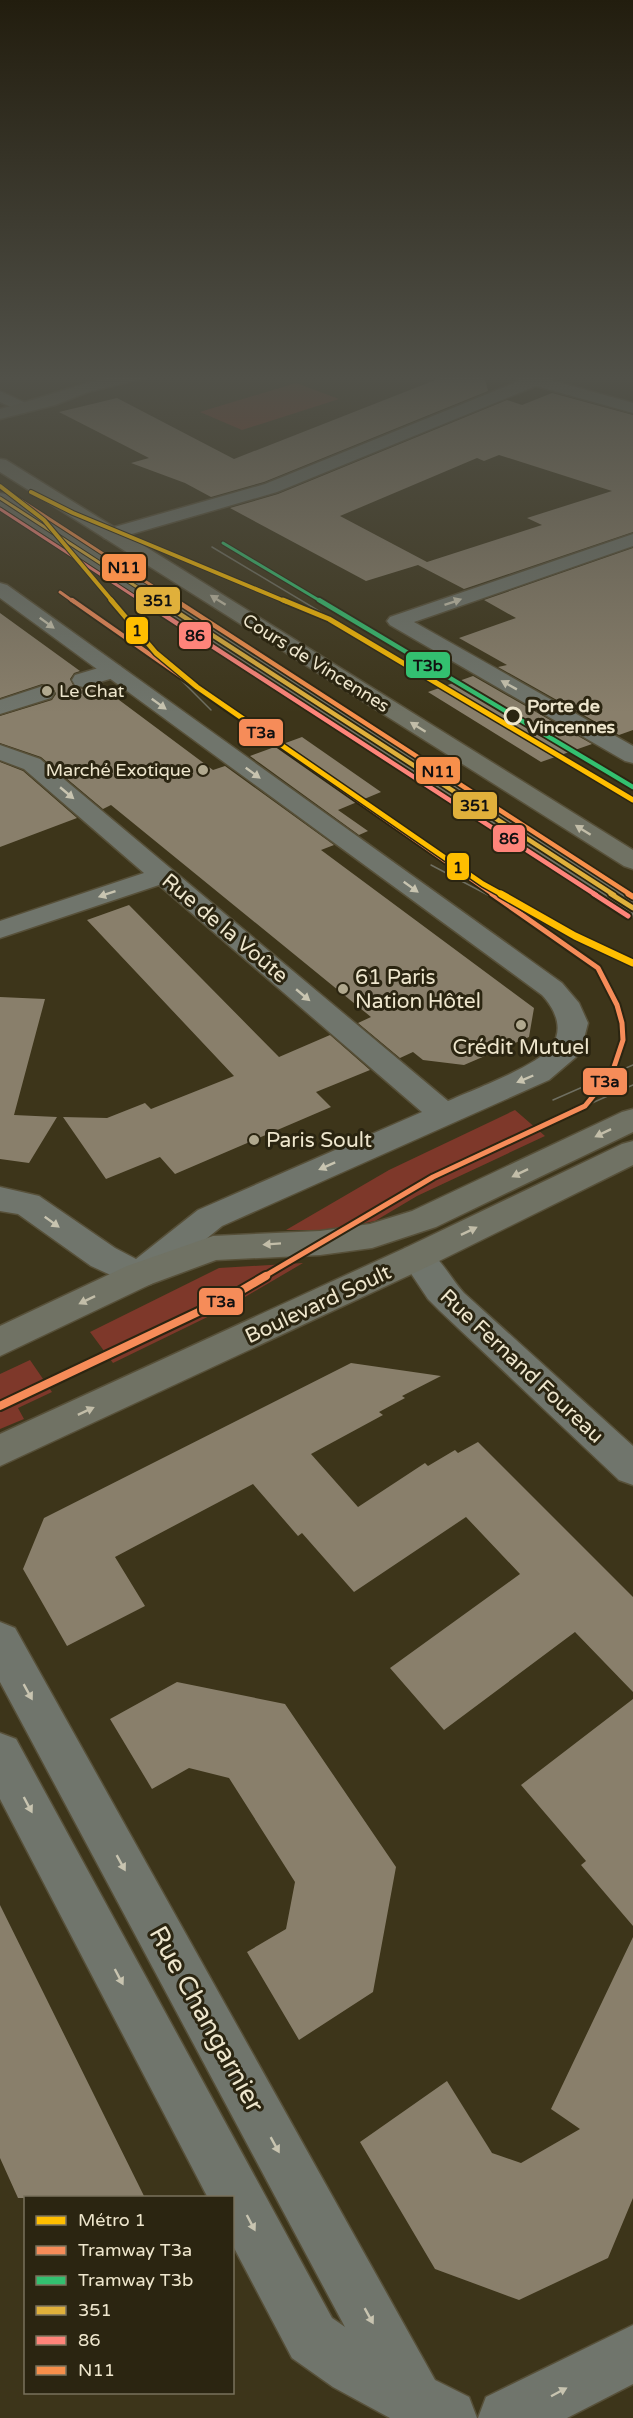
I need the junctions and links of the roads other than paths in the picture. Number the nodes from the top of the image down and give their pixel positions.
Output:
1 (38, 488) edge
2 (271, 488) edge
3 (0, 498) edge
4 (111, 534) junction
5 (633, 540) edge
6 (0, 589) edge
7 (112, 670) junction
8 (83, 680) dead end
9 (43, 693) dead end
10 (0, 707) edge
11 (0, 752) edge
12 (633, 756) edge
13 (633, 861) edge
14 (163, 875) junction
15 (633, 908) edge
16 (0, 930) edge
17 (444, 1114) junction
18 (633, 1119) edge
19 (633, 1152) edge
20 (0, 1199) edge
21 (417, 1257) junction
22 (139, 1275) junction
23 (0, 1342) edge
24 (0, 1451) edge
25 (633, 1469) edge
26 (0, 1641) edge
27 (0, 1754) edge
28 (633, 2353) edge
29 (422, 2413) edge
30 (507, 2418) edge

1 - 4 main road, Cours de Vincennes
2 - 4 street
3 - 15 main road, Cours de Vincennes
13 -> 4 main road, Cours de Vincennes
12 -> 5 street
6 -> 7 street
7 - 8 street
7 -> 17 street, Boulevard Soult
9 - 10 street
11 -> 14 street, Rue de la Voûte
14 -> 16 street
14 -> 17 street, Rue de la Voûte
17 -> 22 street, Boulevard Soult
18 -> 22 main road, Boulevard Soult
21 -> 19 main road, Boulevard Soult
20 -> 22 street
24 -> 21 main road, Boulevard Soult
21 - 25 street, Rue Fernand Foureau
22 -> 23 main road, Boulevard Soult
26 -> 29 street, Rue Changarnier
27 -> 29 street, Rue Changarnier
30 -> 28 street

